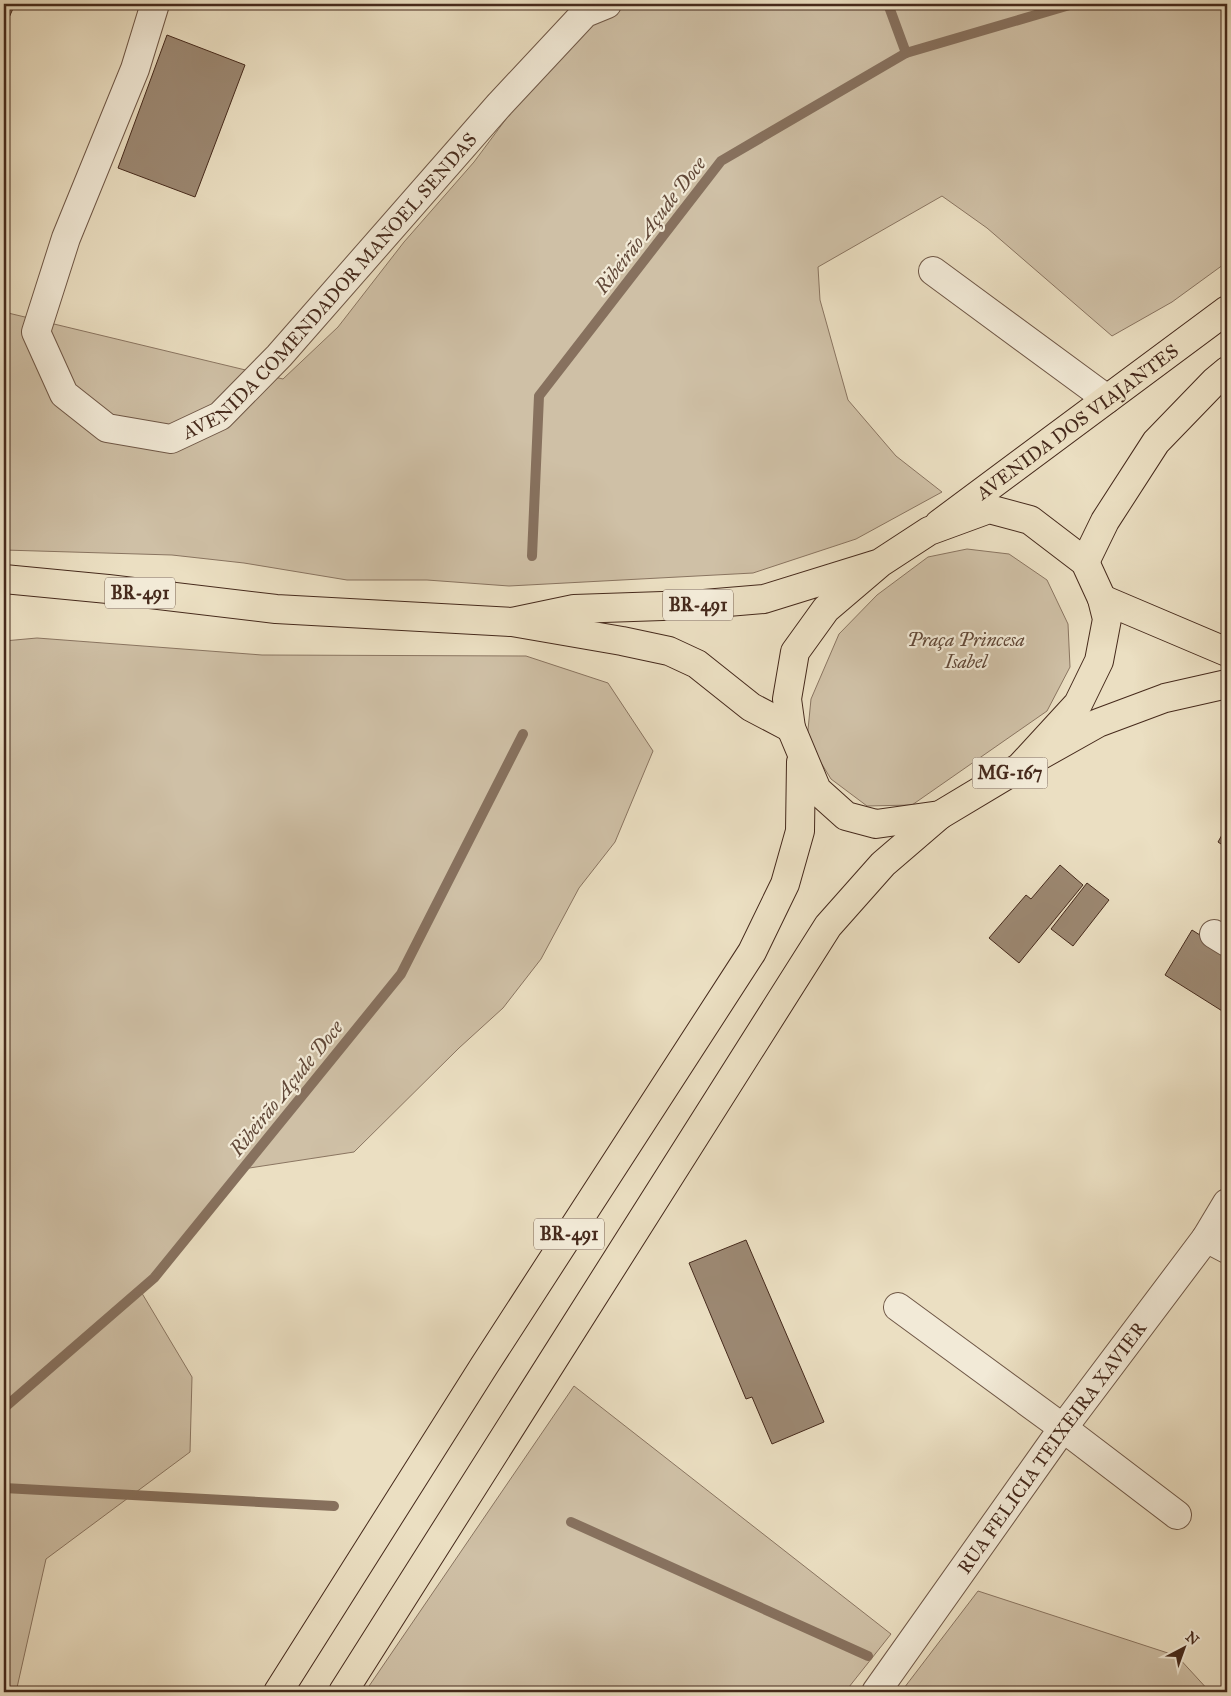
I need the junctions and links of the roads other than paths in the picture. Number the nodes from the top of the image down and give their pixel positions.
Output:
1 (155, 4) edge
2 (607, 4) edge
3 (933, 270) dead end
4 (1227, 310) edge
5 (1227, 371) edge
6 (1106, 399) junction
7 (928, 531) junction
8 (1085, 562) junction
9 (880, 563) junction
10 (4, 579) edge
11 (1102, 599) junction
12 (512, 622) junction
13 (1227, 652) edge
14 (1227, 684) edge
15 (791, 728) junction
16 (801, 755) junction
17 (1020, 767) junction
18 (940, 815) junction
19 (1227, 1203) edge
20 (1217, 1243) edge
21 (898, 1307) dead end
22 (1063, 1428) junction
23 (1177, 1515) dead end
24 (278, 1692) edge
25 (343, 1692) edge
26 (876, 1692) edge

1 - 2 street, AVENIDA COMENDADOR MANOEL SENDAS
3 - 6 street
4 - 6 main road, AVENIDA DOS VIAJANTES / MG-167
5 - 8 main road
6 - 7 main road, AVENIDA DOS VIAJANTES / MG-167
7 - 8 main road, MG-167
7 - 9 main road, MG-167
8 - 11 main road, MG-167
9 - 12 main road, BR-491
9 - 15 main road, MG-167
10 - 12 main road, BR-491
11 - 13 main road
11 - 17 main road, MG-167
12 - 15 main road, BR-491
14 - 17 main road
15 - 16 main road, MG-167
16 - 18 main road, MG-167
16 - 24 main road, BR-491
17 - 18 main road, MG-167
18 - 25 main road, BR-491
19 - 20 street, RUA FELICIA TEIXEIRA XAVIER
20 - 22 street, RUA FELICIA TEIXEIRA XAVIER
21 - 22 street
22 - 23 street
22 - 26 street, RUA FELICIA TEIXEIRA XAVIER

